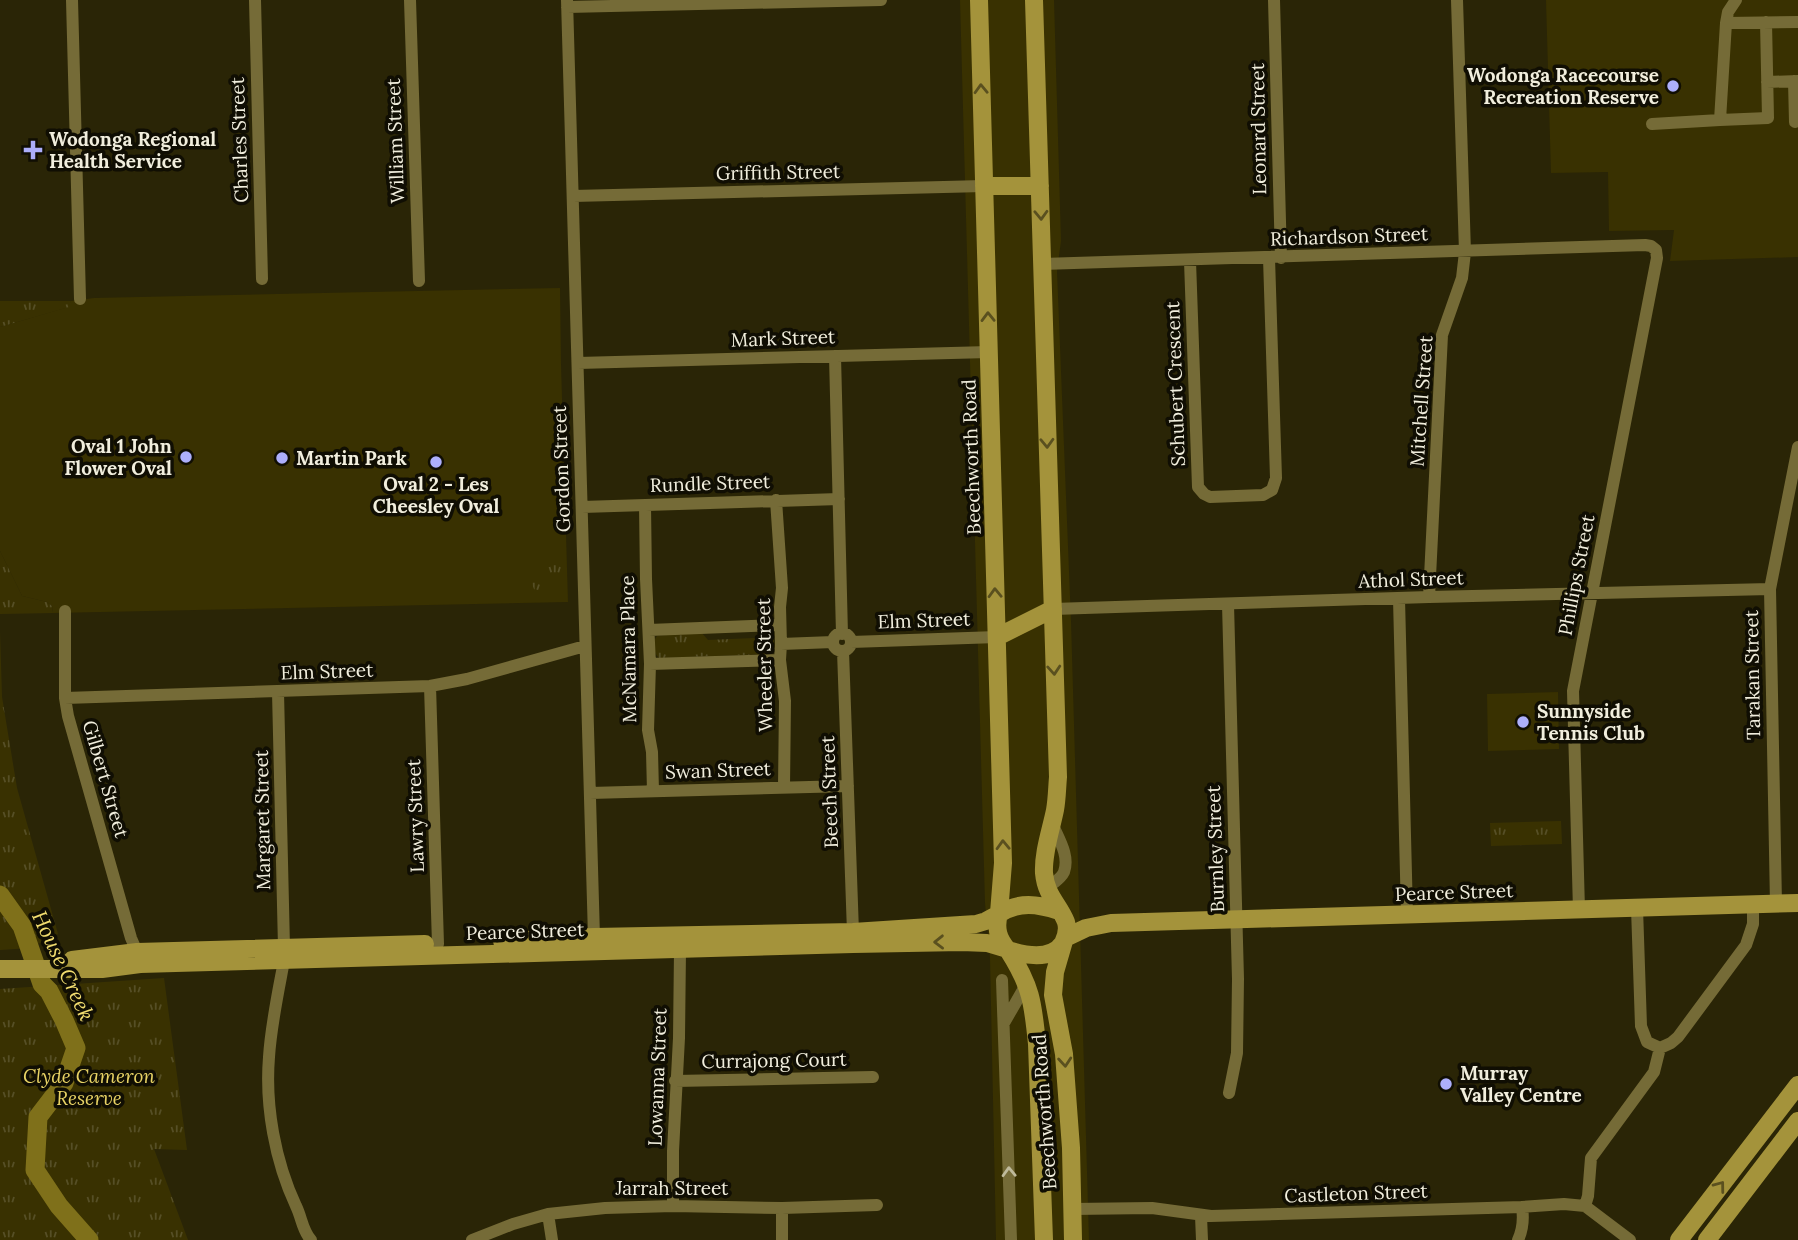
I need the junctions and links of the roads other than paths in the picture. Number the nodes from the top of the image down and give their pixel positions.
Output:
1 (72, 0) edge
2 (255, 0) edge
3 (410, 0) edge
4 (881, 0) edge
5 (979, 0) edge
6 (1034, 0) edge
7 (1274, 0) edge
8 (1457, 0) edge
9 (1736, 0) edge
10 (567, 4) edge
11 (1766, 22) junction
12 (1798, 22) edge
13 (1726, 23) junction
14 (1796, 81) edge
15 (1767, 82) junction
16 (1720, 120) junction
17 (1795, 122) dead end
18 (1652, 124) dead end
19 (984, 186) junction
20 (1040, 186) junction
21 (573, 196) junction
22 (1656, 250) joint
23 (1465, 252) junction
24 (1275, 258) junction
25 (1191, 261) junction
26 (1042, 264) junction
27 (262, 279) dead end
28 (419, 281) dead end
29 (80, 299) dead end
30 (989, 352) junction
31 (835, 356) junction
32 (578, 363) junction
33 (1798, 447) edge
34 (839, 499) junction
35 (776, 500) junction
36 (645, 505) junction
37 (582, 507) junction
38 (1770, 589) junction
39 (1592, 594) junction
40 (1429, 597) junction
41 (1399, 599) junction
42 (1227, 604) junction
43 (1053, 609) junction
44 (65, 611) dead end
45 (779, 625) junction
46 (649, 630) junction
47 (997, 637) junction
48 (842, 642) junction
49 (781, 644) junction
50 (586, 646) junction
51 (780, 660) junction
52 (650, 664) junction
53 (430, 687) junction
54 (278, 692) junction
55 (65, 698) junction
56 (848, 786) junction
57 (784, 787) junction
58 (653, 792) junction
59 (590, 793) junction
60 (1776, 904) junction
61 (1798, 904) edge
62 (1753, 905) junction
63 (1637, 908) junction
64 (1579, 910) junction
65 (1059, 912) junction
66 (999, 914) junction
67 (1407, 914) junction
68 (1236, 919) junction
69 (1111, 923) junction
70 (853, 938) junction
71 (1065, 939) junction
72 (680, 943) junction
73 (438, 944) junction
74 (594, 944) junction
75 (1007, 949) junction
76 (284, 954) junction
77 (139, 958) junction
78 (8, 969) edge
79 (1002, 980) dead end
80 (1027, 983) junction
81 (1004, 1024) junction
82 (1660, 1048) junction
83 (873, 1077) dead end
84 (675, 1082) junction
85 (1798, 1085) edge
86 (1229, 1093) dead end
87 (1798, 1121) edge
88 (877, 1205) dead end
89 (673, 1206) junction
90 (1585, 1206) junction
91 (1522, 1207) junction
92 (782, 1208) junction
93 (1072, 1209) junction
94 (300, 1214) junction
95 (548, 1214) junction
96 (1201, 1216) junction
97 (311, 1240) edge
98 (317, 1240) edge
99 (472, 1240) edge
100 (552, 1240) edge
101 (782, 1240) edge
102 (1011, 1240) edge
103 (1044, 1240) edge
104 (1073, 1240) edge
105 (1202, 1240) edge
106 (1518, 1240) edge
107 (1630, 1240) edge
108 (1679, 1240) edge
109 (1707, 1240) edge

1 - 29 street
2 - 27 street, Charles Street
3 - 28 street, William Street
4 - 10 street
19 -> 5 main road, Beechworth Road
6 - 20 main road
7 - 24 street, Leonard Street
8 - 23 street, Mitchell Street
9 - 13 street
10 - 21 street, Gordon Street
11 - 12 street
11 - 13 street
11 - 15 street
13 - 16 street
14 - 15 street
14 - 17 street
15 - 16 street
16 - 18 street
19 - 20 main road
19 - 21 street, Griffith Street
30 -> 19 main road, Beechworth Road
20 -> 26 main road
21 - 32 street, Gordon Street
22 - 23 street, Richardson Street
22 - 39 street, Phillips Street
23 - 24 street, Richardson Street
23 - 40 street, Mitchell Street
24 - 25 street, Richardson Street
24 - 25 street, Schubert Crescent
25 - 26 street, Richardson Street
26 -> 43 main road
30 - 31 street, Mark Street
47 -> 30 main road, Beechworth Road
31 - 32 street, Mark Street
31 - 34 street, Beech Street
32 - 37 street, Gordon Street
33 - 38 street, Tarakan Street
34 - 35 street, Rundle Street
34 - 48 street, Beech Street
35 - 36 street, Rundle Street
35 - 45 street, Wheeler Street
36 - 37 street, Rundle Street
36 - 46 street, McNamara Place
37 - 50 street, Gordon Street
38 - 39 street, Athol Street
38 - 60 street, Tarakan Street
39 - 40 street, Athol Street
39 - 64 street, Phillips Street
40 - 41 street, Athol Street
41 - 42 street, Athol Street
41 - 67 street
42 - 43 street, Athol Street
42 - 68 street, Burnley Street
43 - 47 main road
43 -> 65 main road
44 - 55 street, Gilbert Street
45 - 46 street
45 - 49 street, Wheeler Street
46 - 52 street, McNamara Place
47 - 48 street, Elm Street
66 -> 47 main road, Beechworth Road
48 - 49 street, Elm Street
48 - 56 street, Beech Street
49 - 51 street, Wheeler Street
50 - 53 street, Elm Street
50 - 59 street, Gordon Street
51 - 52 street
51 - 57 street, Wheeler Street
52 - 58 street, McNamara Place
53 - 54 street, Elm Street
53 - 73 street, Lawry Street
54 - 55 street, Elm Street
54 - 76 street, Margaret Street
55 - 77 street, Gilbert Street
56 - 57 street, Swan Street
56 - 70 street, Beech Street
57 - 58 street, Swan Street
58 - 59 street, Swan Street
59 - 74 street, Gordon Street
60 - 61 main road, Pearce Street
60 - 62 main road, Pearce Street
62 - 63 main road, Pearce Street
62 - 82 street
63 - 64 main road, Pearce Street
63 - 82 street
64 - 67 main road, Pearce Street
65 - 66 main road
65 - 69 main road, Pearce Street
65 - 71 main road
66 - 70 main road, Pearce Street
66 - 75 main road
67 - 68 main road, Pearce Street
68 - 69 main road, Pearce Street
68 - 86 street, Burnley Street
69 - 71 main road, Pearce Street
70 - 72 main road, Pearce Street
75 -> 70 main road, Pearce Street
71 - 75 main road
71 -> 93 main road, Beechworth Road
72 - 74 main road, Pearce Street
72 - 84 street, Lowanna Street
73 - 74 main road, Pearce Street
73 - 76 main road, Pearce Street
74 - 76 main road, Pearce Street
75 - 80 main road, Beechworth Road
76 - 77 main road, Pearce Street
76 - 94 street
77 - 78 main road, Pearce Street
79 - 81 street, Beechworth Road
80 - 81 street, Beechworth Road
80 - 103 main road, Beechworth Road
102 -> 81 street, Beechworth Road
82 - 90 street
83 - 84 street, Currajong Court
84 - 89 street, Lowanna Street
108 -> 85 main road
87 - 109 main road
88 - 92 street, Jarrah Street
89 - 92 street, Jarrah Street
89 - 95 street, Jarrah Street
90 - 91 street, Castleton Street
90 - 107 street
91 - 96 street, Castleton Street
91 - 106 street
92 - 101 street
93 - 96 street, Castleton Street
93 - 104 main road, Beechworth Road
94 - 97 street
94 - 98 street
95 - 99 street, Jarrah Street
95 - 100 street
96 - 105 street

